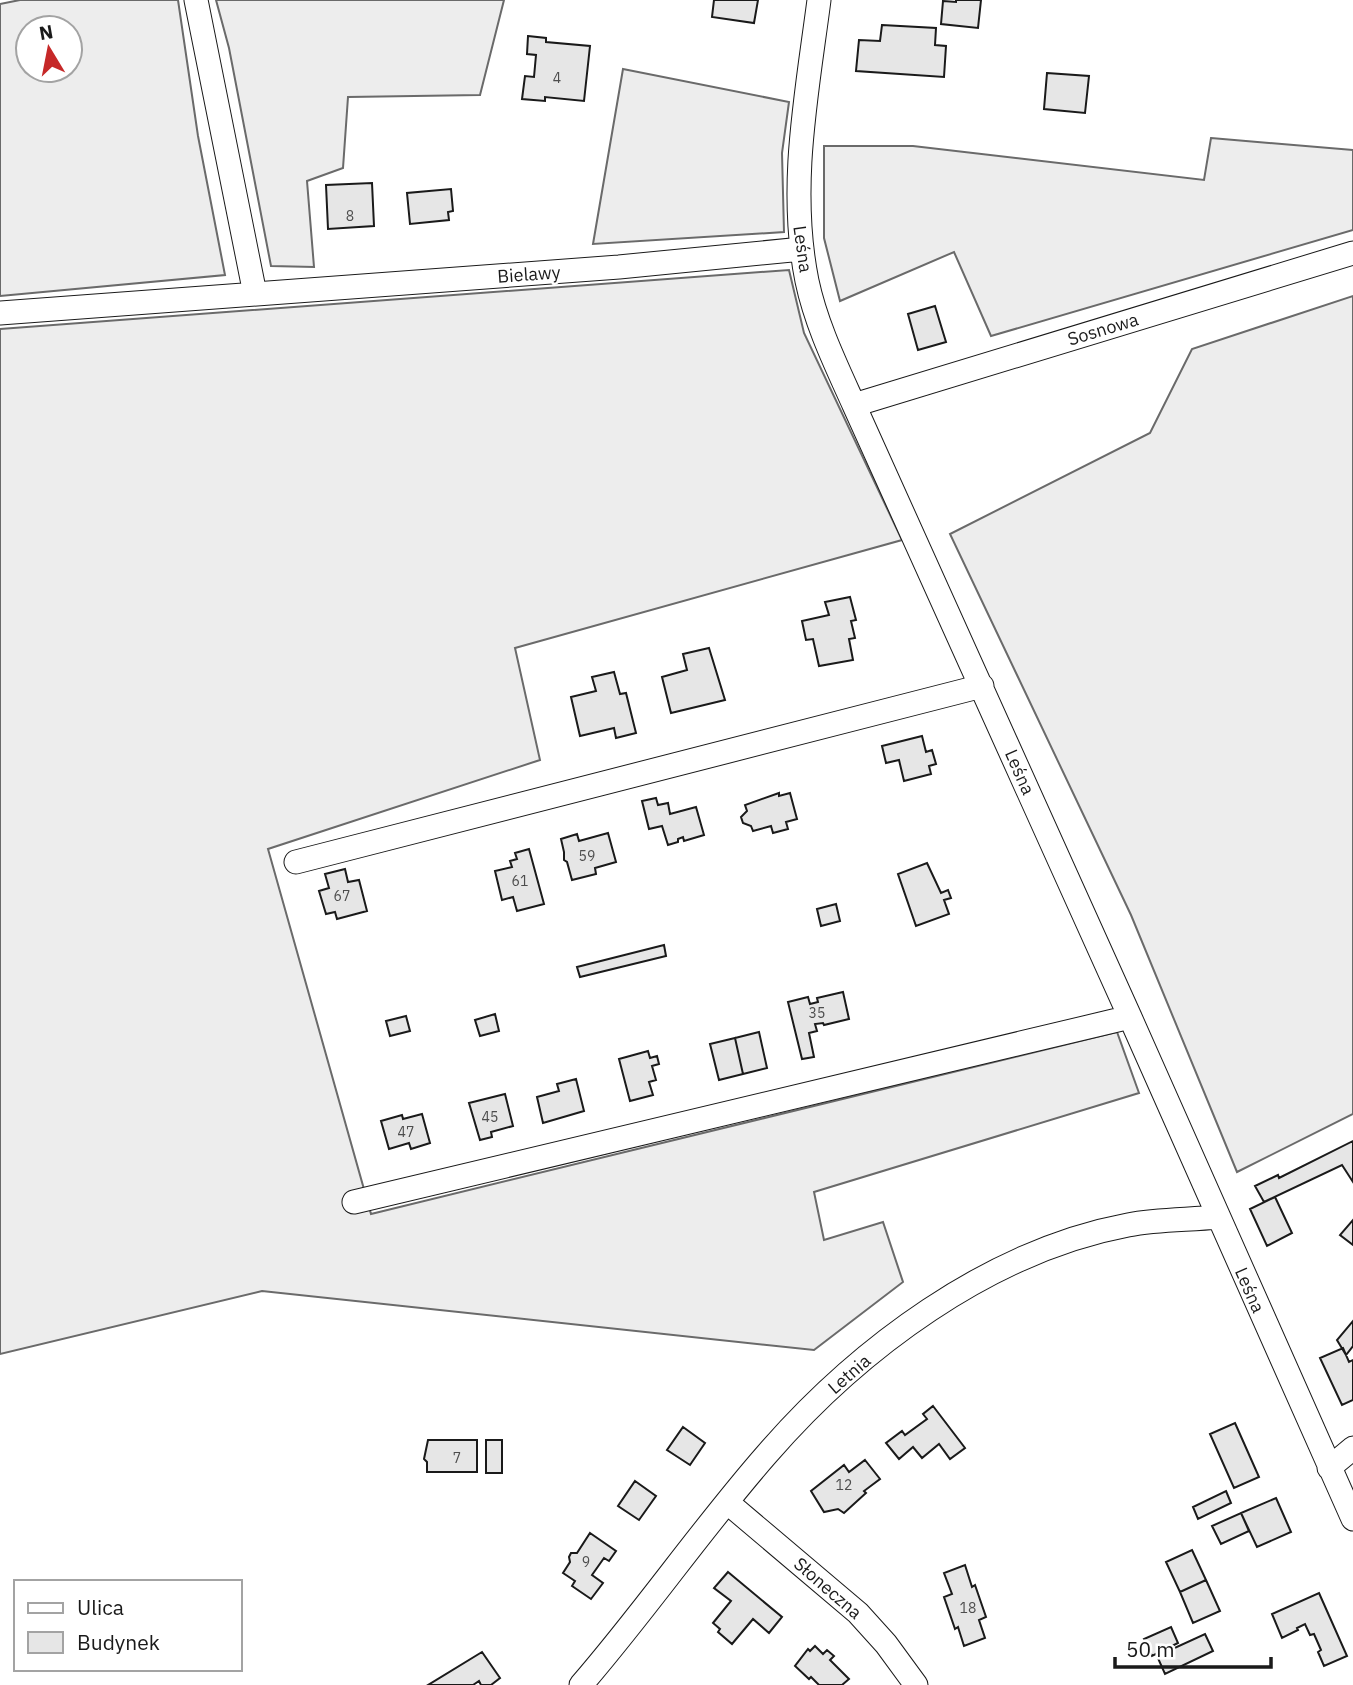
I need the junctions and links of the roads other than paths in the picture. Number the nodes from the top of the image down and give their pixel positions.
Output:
1 (196, 0) edge
2 (819, 0) edge
3 (802, 249) junction
4 (1353, 253) edge
5 (255, 294) junction
6 (0, 313) edge
7 (854, 405) junction
8 (982, 686) junction
9 (296, 862) dead end
10 (1130, 1017) junction
11 (354, 1202) dead end
12 (1218, 1217) junction
13 (1353, 1447) edge
14 (1329, 1468) junction
15 (728, 1503) junction
16 (1353, 1519) edge
17 (581, 1685) edge
18 (916, 1685) edge

1 - 5 street
2 - 3 street, Leśna
3 - 5 street, Bielawy
3 - 7 street, Leśna
4 - 7 street, Sosnowa
5 - 6 street, Bielawy
7 - 8 street, Leśna
8 - 9 street
8 - 10 street, Leśna
10 - 11 street
10 - 12 street, Leśna
12 - 14 street, Leśna
12 - 15 street, Letnia
13 - 14 street
14 - 16 street, Leśna
15 - 17 street, Letnia
15 - 18 street, Słoneczna

